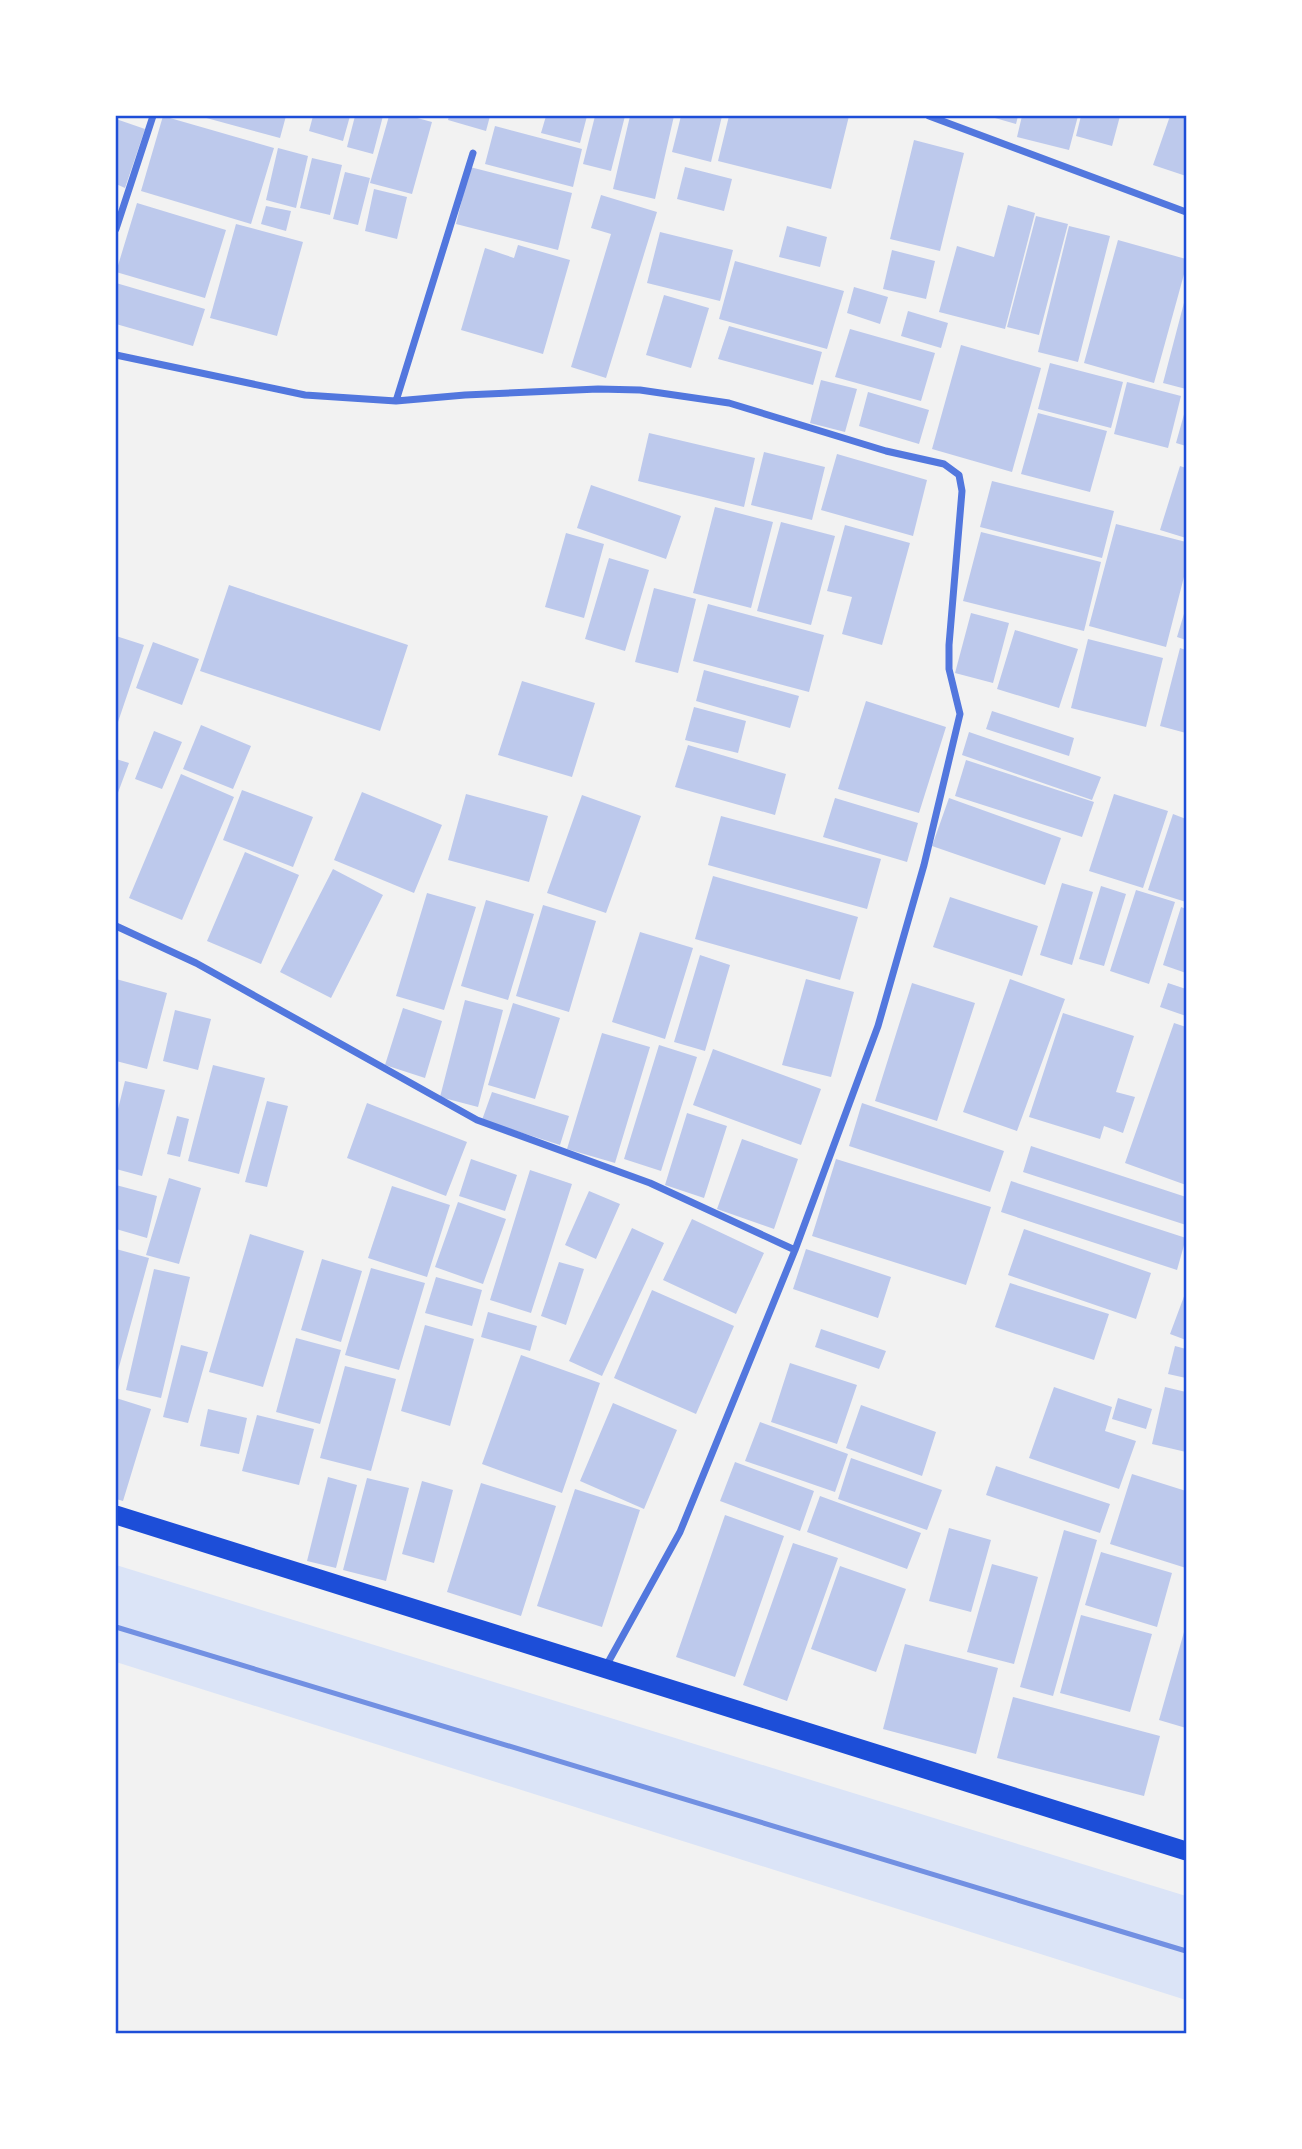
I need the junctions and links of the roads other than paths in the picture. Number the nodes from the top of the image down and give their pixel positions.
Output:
1 (153, 116) edge
2 (929, 116) edge
3 (473, 153) dead end
4 (1186, 212) edge
5 (116, 229) edge
6 (116, 355) edge
7 (396, 401) junction
8 (116, 926) edge
9 (795, 1250) junction
10 (116, 1515) edge
11 (605, 1668) junction
12 (1186, 1851) edge

1 - 5 street
2 - 4 street
3 - 7 street
6 - 7 street
7 - 9 street
8 - 9 street
9 - 11 street
10 - 11 highway
11 - 12 highway

